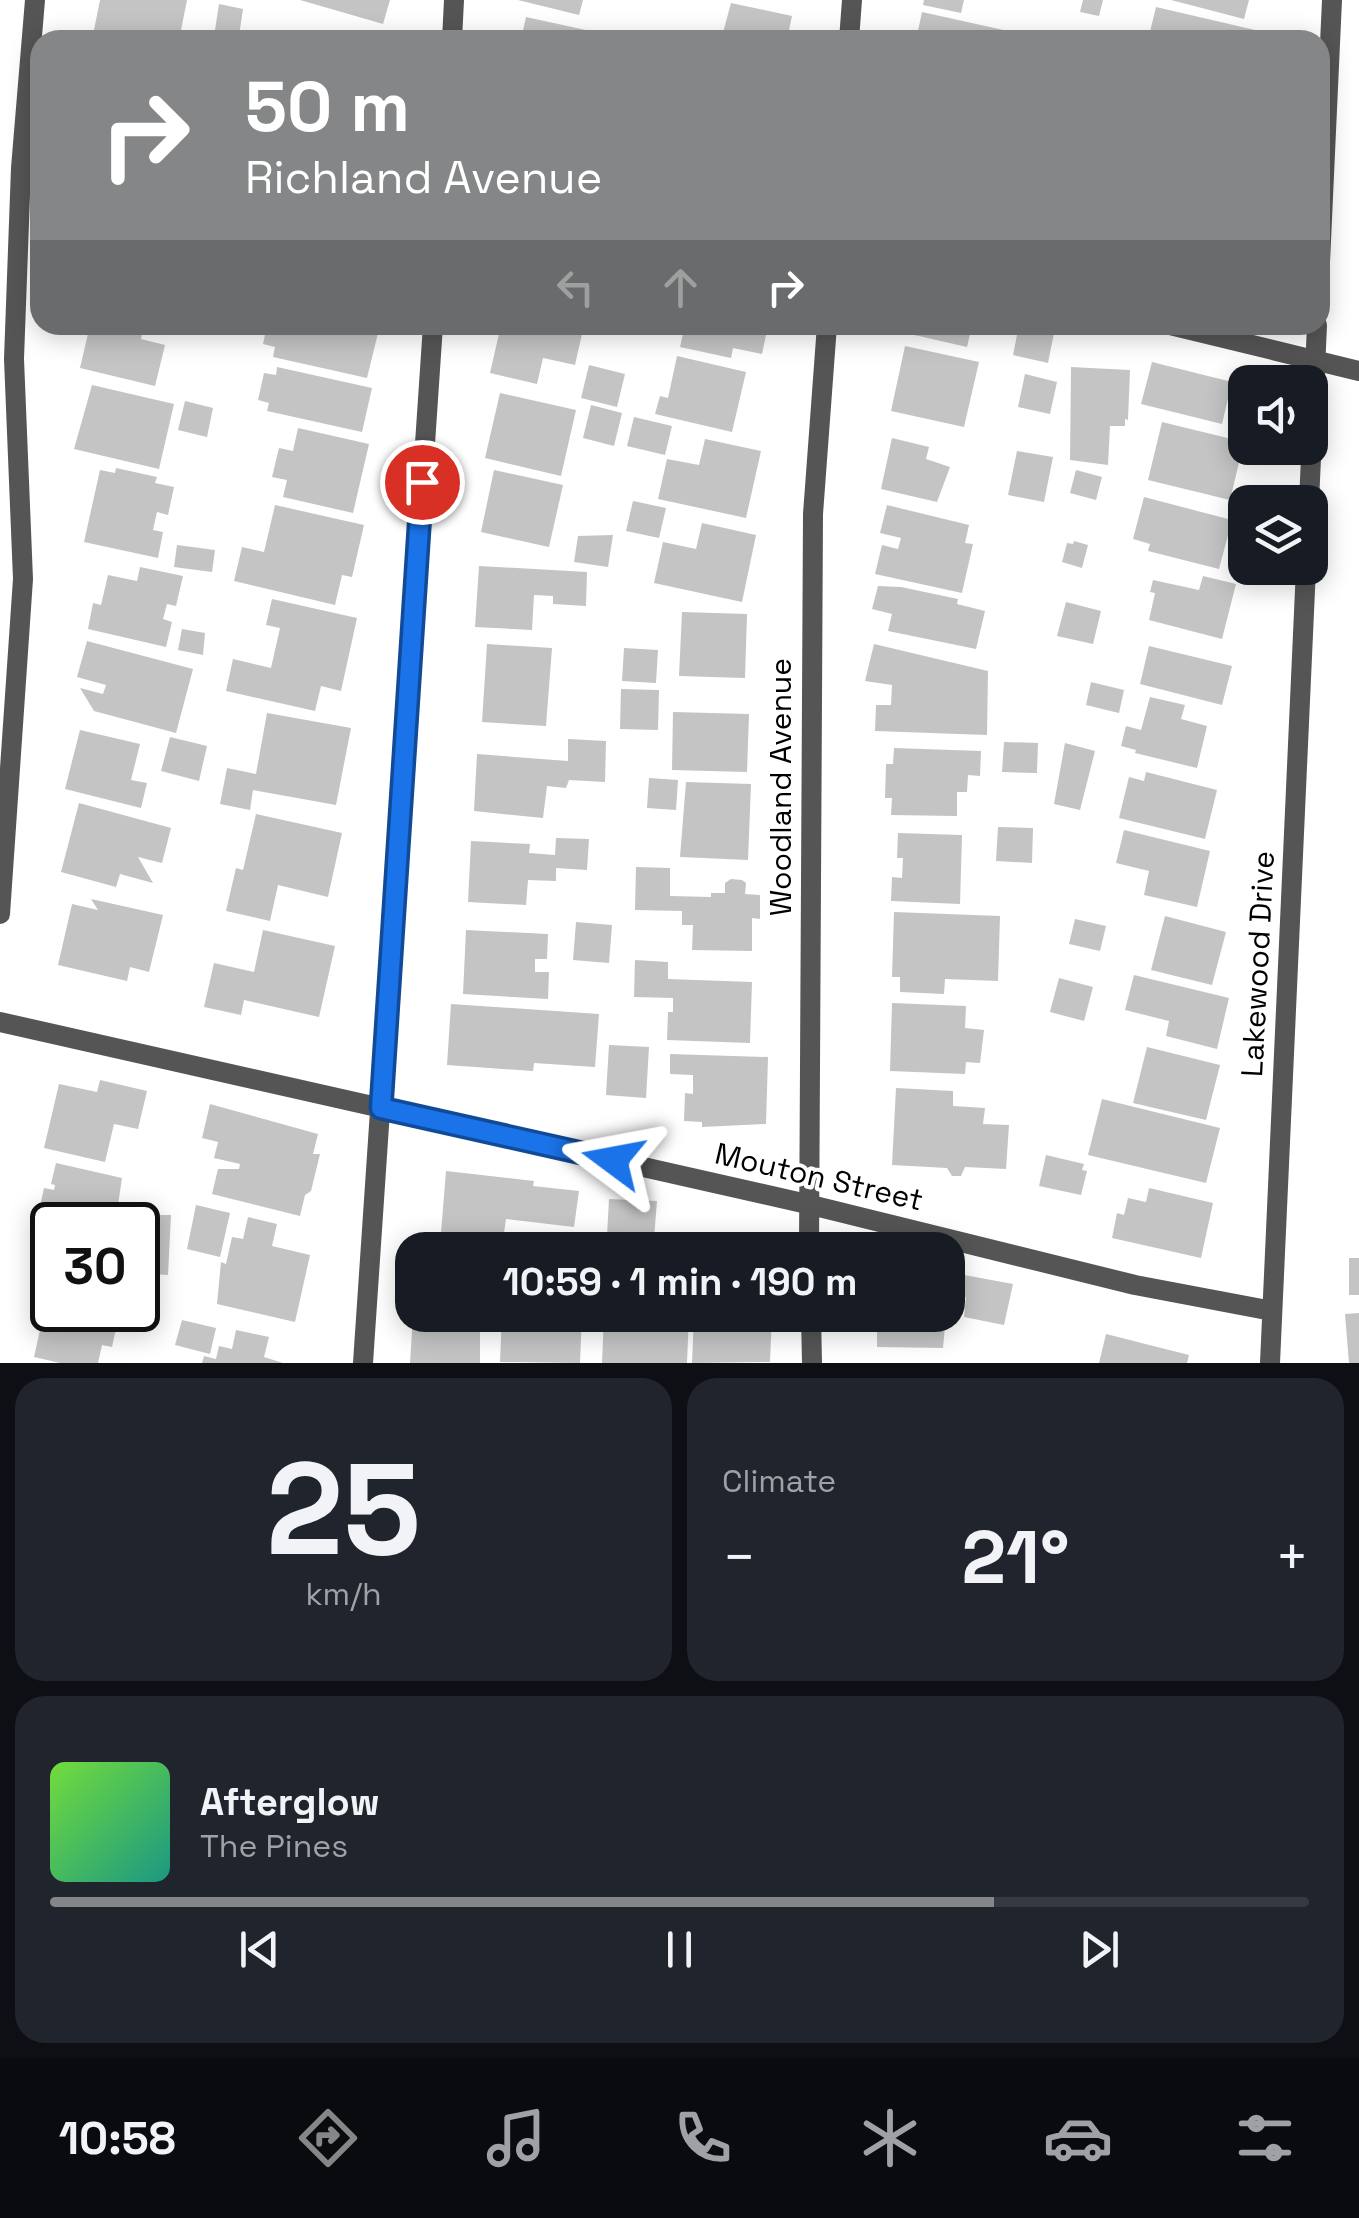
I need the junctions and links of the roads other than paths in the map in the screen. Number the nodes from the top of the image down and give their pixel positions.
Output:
1 (35, 0) edge
2 (454, 0) edge
3 (852, 0) edge
4 (1332, 0) edge
5 (32, 30) edge
6 (452, 30) edge
7 (849, 30) edge
8 (1330, 44) edge
9 (30, 60) edge
10 (431, 335) edge
11 (826, 335) edge
12 (1211, 335) edge
13 (1317, 335) edge
14 (1316, 361) junction
15 (1359, 371) edge
16 (1310, 485) edge
17 (1305, 585) edge
18 (0, 914) edge
19 (0, 1022) edge
20 (381, 1108) junction
21 (807, 1204) junction
22 (808, 1232) edge
23 (1272, 1311) junction
24 (811, 1332) edge
25 (363, 1363) edge
26 (812, 1363) edge
27 (1270, 1363) edge

1 - 5 street
2 - 6 street
3 - 7 street
4 - 8 street
9 - 18 street
10 - 20 street
11 - 21 street, Woodland Avenue
12 - 14 street
13 - 14 street
14 - 15 street
14 - 16 street
17 - 23 street, Lakewood Drive
19 - 20 street, Mouton Street
20 - 21 street, Mouton Street
20 - 25 street
21 - 22 street, Woodland Avenue
21 - 23 street, Mouton Street
23 - 27 street, Lakewood Drive
24 - 26 street

